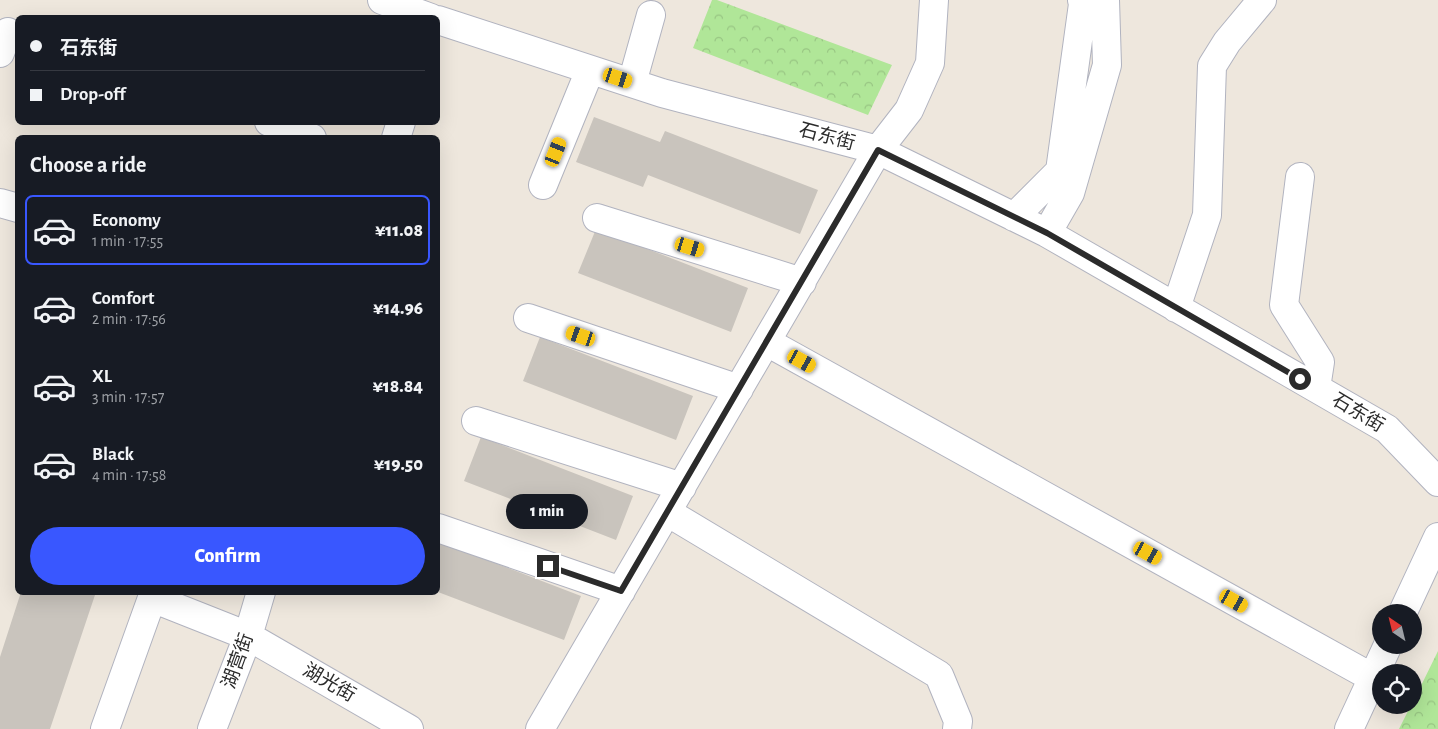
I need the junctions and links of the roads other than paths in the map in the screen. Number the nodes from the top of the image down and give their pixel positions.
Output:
1 (382, 0) edge
2 (437, 0) edge
3 (934, 0) edge
4 (1082, 0) edge
5 (1105, 0) edge
6 (1262, 0) edge
7 (423, 15) edge
8 (432, 15) edge
9 (651, 15) dead end
10 (440, 21) edge
11 (590, 70) junction
12 (632, 83) junction
13 (277, 125) edge
14 (304, 135) edge
15 (878, 150) junction
16 (1300, 177) dead end
17 (543, 185) dead end
18 (0, 203) edge
19 (15, 207) edge
20 (1014, 217) junction
21 (596, 218) dead end
22 (1047, 233) junction
23 (802, 282) junction
24 (1176, 308) junction
25 (528, 318) dead end
26 (767, 342) junction
27 (1316, 388) junction
28 (739, 389) junction
29 (476, 421) dead end
30 (1438, 482) edge
31 (682, 487) junction
32 (667, 512) junction
33 (440, 529) edge
34 (1438, 537) edge
35 (621, 591) junction
36 (153, 595) edge
37 (260, 595) edge
38 (1407, 604) edge
39 (248, 636) junction
40 (1372, 677) edge
41 (1372, 680) edge
42 (105, 729) edge
43 (212, 729) edge
44 (409, 729) edge
45 (540, 729) edge
46 (957, 729) edge
47 (1349, 729) edge

1 - 7 street
2 - 8 street
3 - 15 street
4 - 20 street
5 - 22 street
6 - 24 street
9 - 12 street
10 - 11 street, 石东街
11 - 12 street, 石东街
11 - 17 street
12 - 15 street, 石东街
13 - 14 street
15 - 20 street, 石东街
15 - 23 street
16 - 27 street
18 - 19 street
20 - 22 street, 石东街
21 - 23 street
22 - 24 street, 石东街
23 - 26 street
24 - 27 street, 石东街
25 - 28 street
26 - 28 street
26 - 40 street
27 - 30 street, 石东街
28 - 31 street
29 - 31 street
31 - 32 street
32 - 35 street
32 - 46 street
33 - 35 street
34 - 38 street
35 - 45 street
36 - 39 street, 湖光街
36 - 42 street
37 - 39 street, 湖营街
39 - 43 street, 湖营街
39 - 44 street, 湖光街
41 - 47 street

